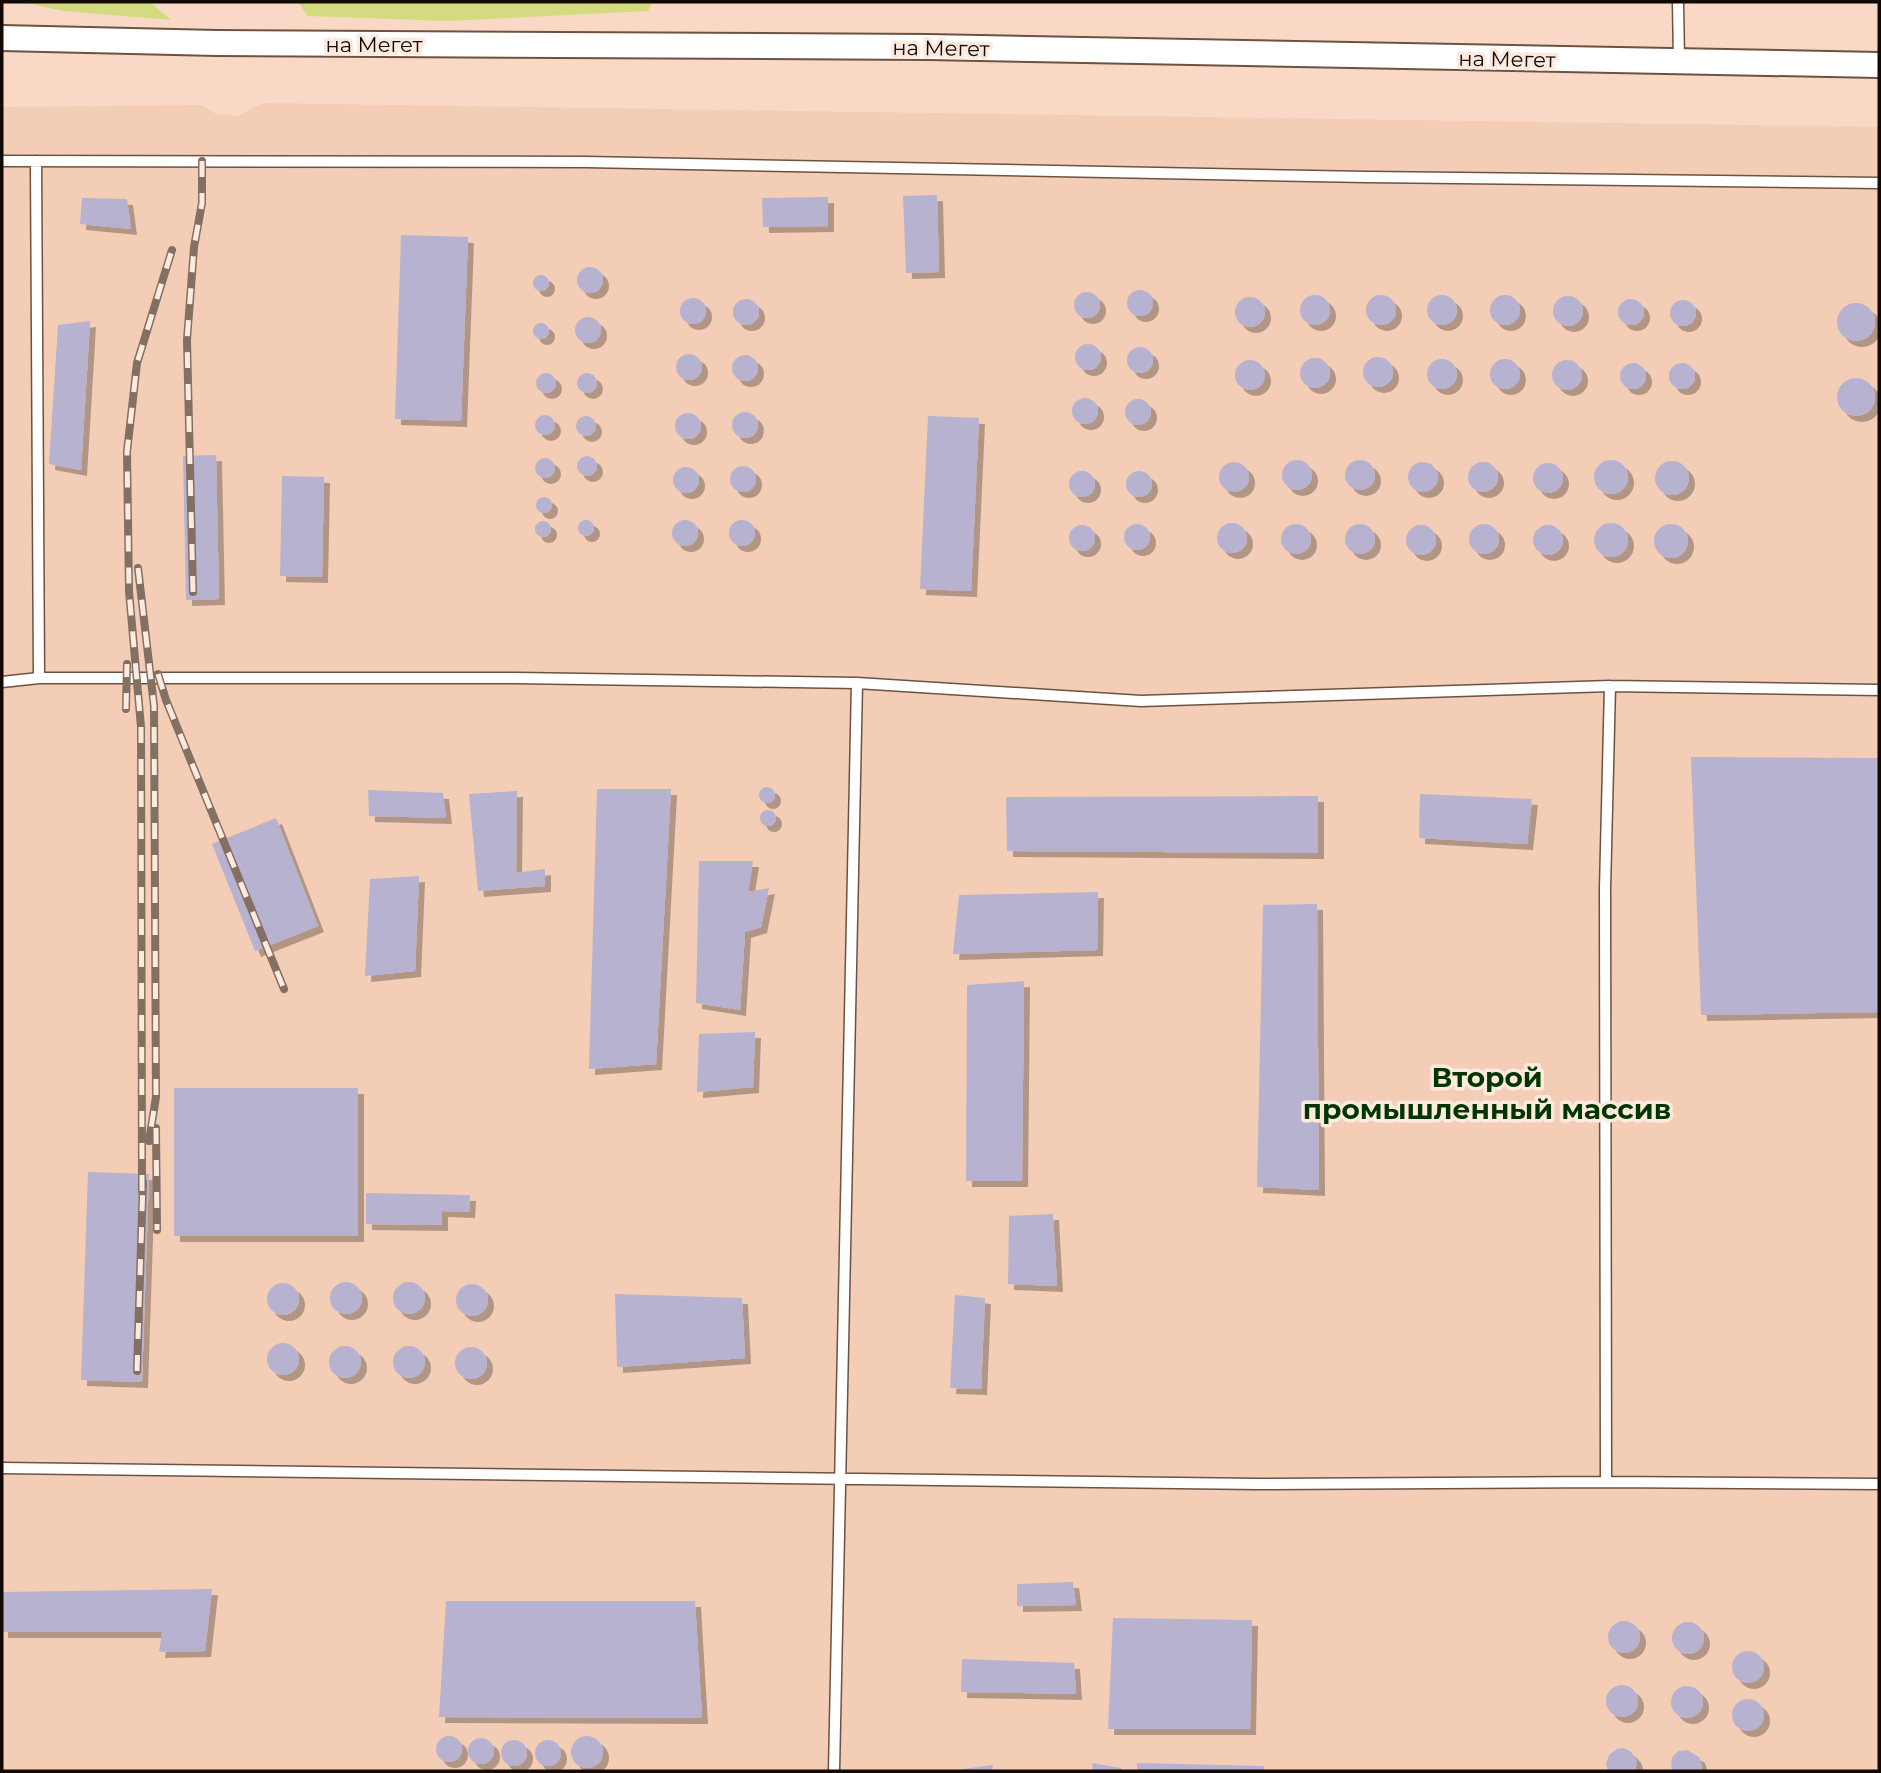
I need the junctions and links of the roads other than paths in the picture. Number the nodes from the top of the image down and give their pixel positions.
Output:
1 (1678, 2) edge
2 (2, 38) edge
3 (1679, 62) junction
4 (1879, 65) edge
5 (2, 161) edge
6 (36, 161) junction
7 (1879, 183) edge
8 (39, 678) junction
9 (2, 682) edge
10 (857, 682) junction
11 (1610, 686) junction
12 (1879, 690) edge
13 (2, 1468) edge
14 (839, 1478) junction
15 (1606, 1482) junction
16 (1879, 1484) edge
17 (835, 1771) edge

1 - 3 lane
2 - 3 street, на Мегет
3 - 4 street, на Мегет
5 - 6 lane
6 - 7 lane
6 - 8 lane
8 - 9 lane
8 - 10 lane
10 - 11 lane
10 - 14 lane
11 - 12 lane
11 - 15 lane
13 - 14 lane
14 - 15 lane
14 - 17 lane
15 - 16 lane

